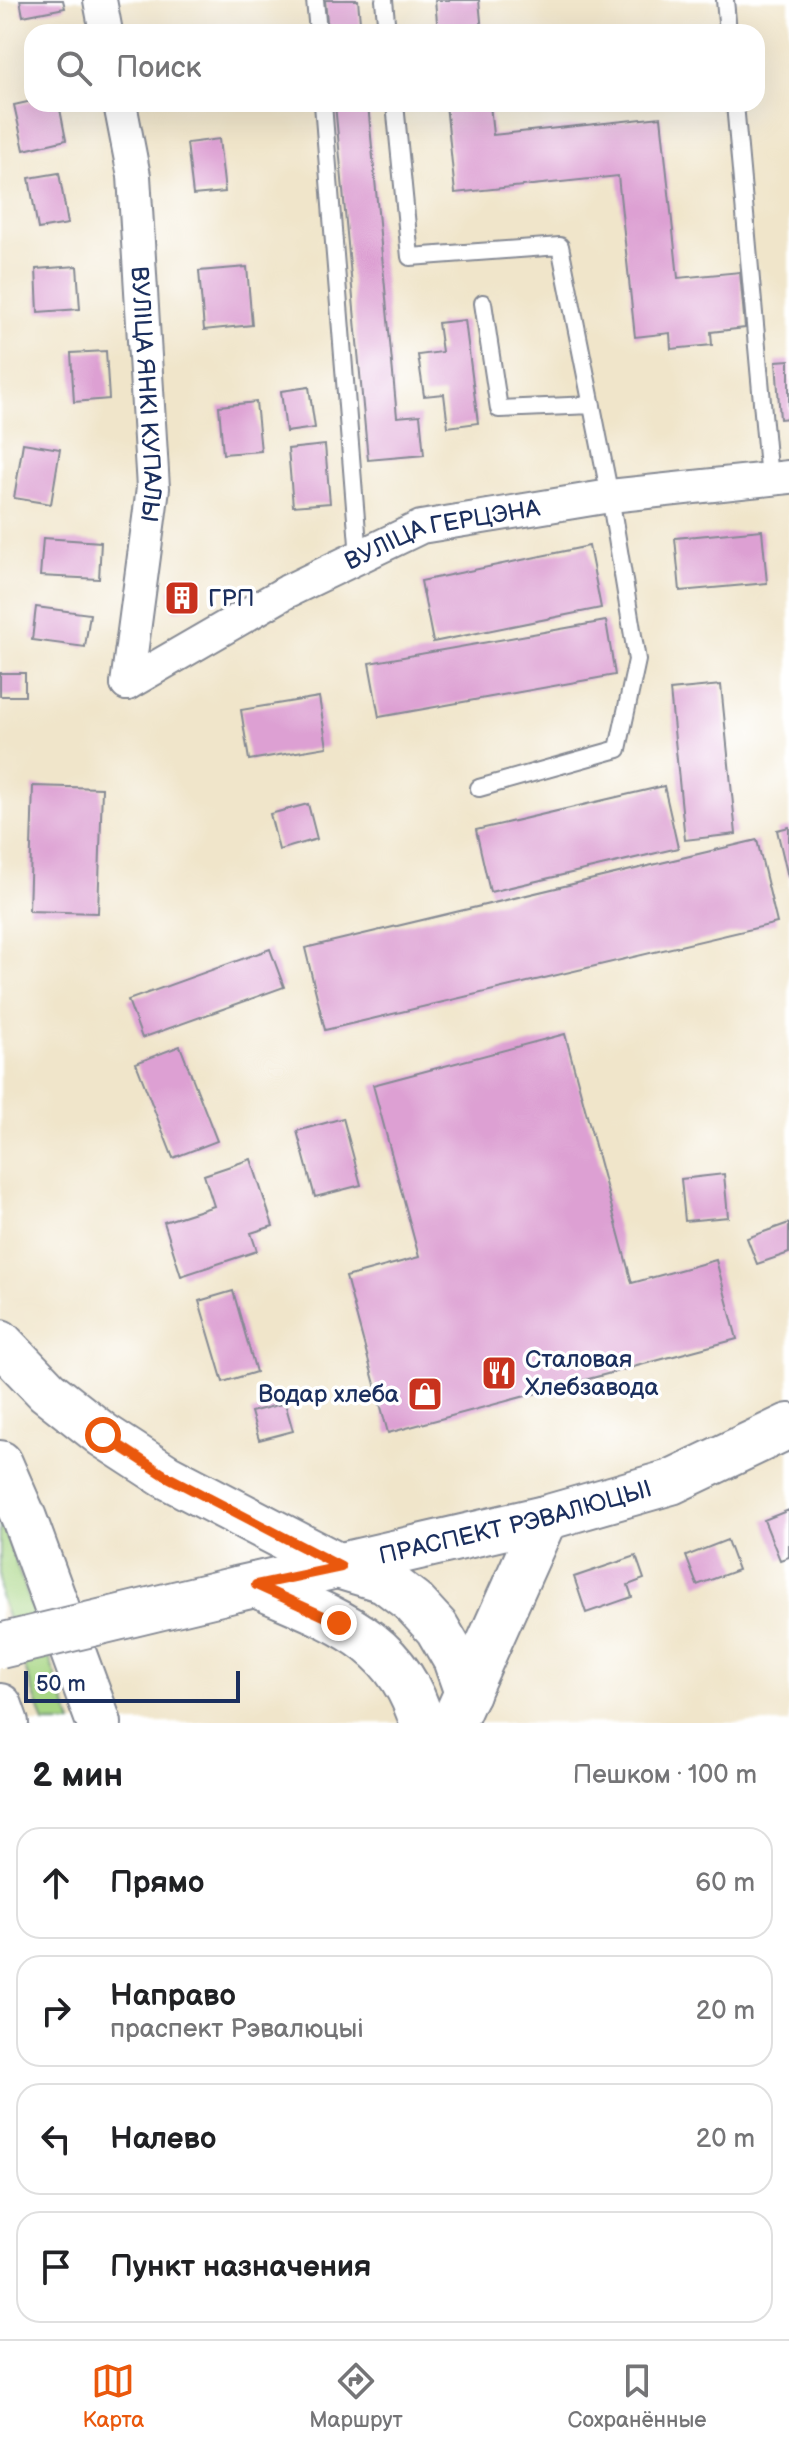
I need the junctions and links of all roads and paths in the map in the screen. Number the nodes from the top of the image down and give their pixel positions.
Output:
1 (100, 0) edge
2 (315, 0) edge
3 (384, 0) edge
4 (725, 0) edge
5 (104, 24) edge
6 (317, 24) edge
7 (386, 24) edge
8 (727, 24) edge
9 (122, 112) edge
10 (324, 112) edge
11 (396, 112) edge
12 (736, 112) edge
13 (483, 303) dead end
14 (592, 405) junction
15 (779, 478) edge
16 (610, 496) junction
17 (359, 557) junction
18 (127, 684) joint
19 (479, 788) dead end
20 (0, 1342) edge
21 (789, 1426) edge
22 (0, 1463) edge
23 (545, 1518) junction
24 (341, 1567) junction
25 (246, 1587) junction
26 (0, 1646) edge
27 (0, 1706) edge
28 (460, 1708) edge
29 (6, 1723) edge
30 (99, 1723) edge
31 (422, 1723) edge

1 - 5 street
2 - 6 lane
3 - 7 lane
4 - 8 lane
9 - 18 street, ВУЛІЦА ЯНКІ КУПАЛЫ
10 - 17 lane
11 - 14 lane
12 - 15 lane
13 - 14 lane
14 - 16 lane
15 - 16 street, ВУЛІЦА ГЕРЦЭНА
16 - 17 street, ВУЛІЦА ГЕРЦЭНА
16 - 19 lane
17 - 18 street, ВУЛІЦА ГЕРЦЭНА
20 - 24 main road
21 - 23 main road, ПРАСПЕКТ РЭВАЛЮЦЫІ
22 - 30 main road
23 - 24 main road, ПРАСПЕКТ РЭВАЛЮЦЫІ
23 - 28 main road
24 - 25 main road, ПРАСПЕКТ РЭВАЛЮЦЫІ
24 - 28 main road
25 - 26 main road, ПРАСПЕКТ РЭВАЛЮЦЫІ, bridge
25 - 31 main road
27 - 29 main road

